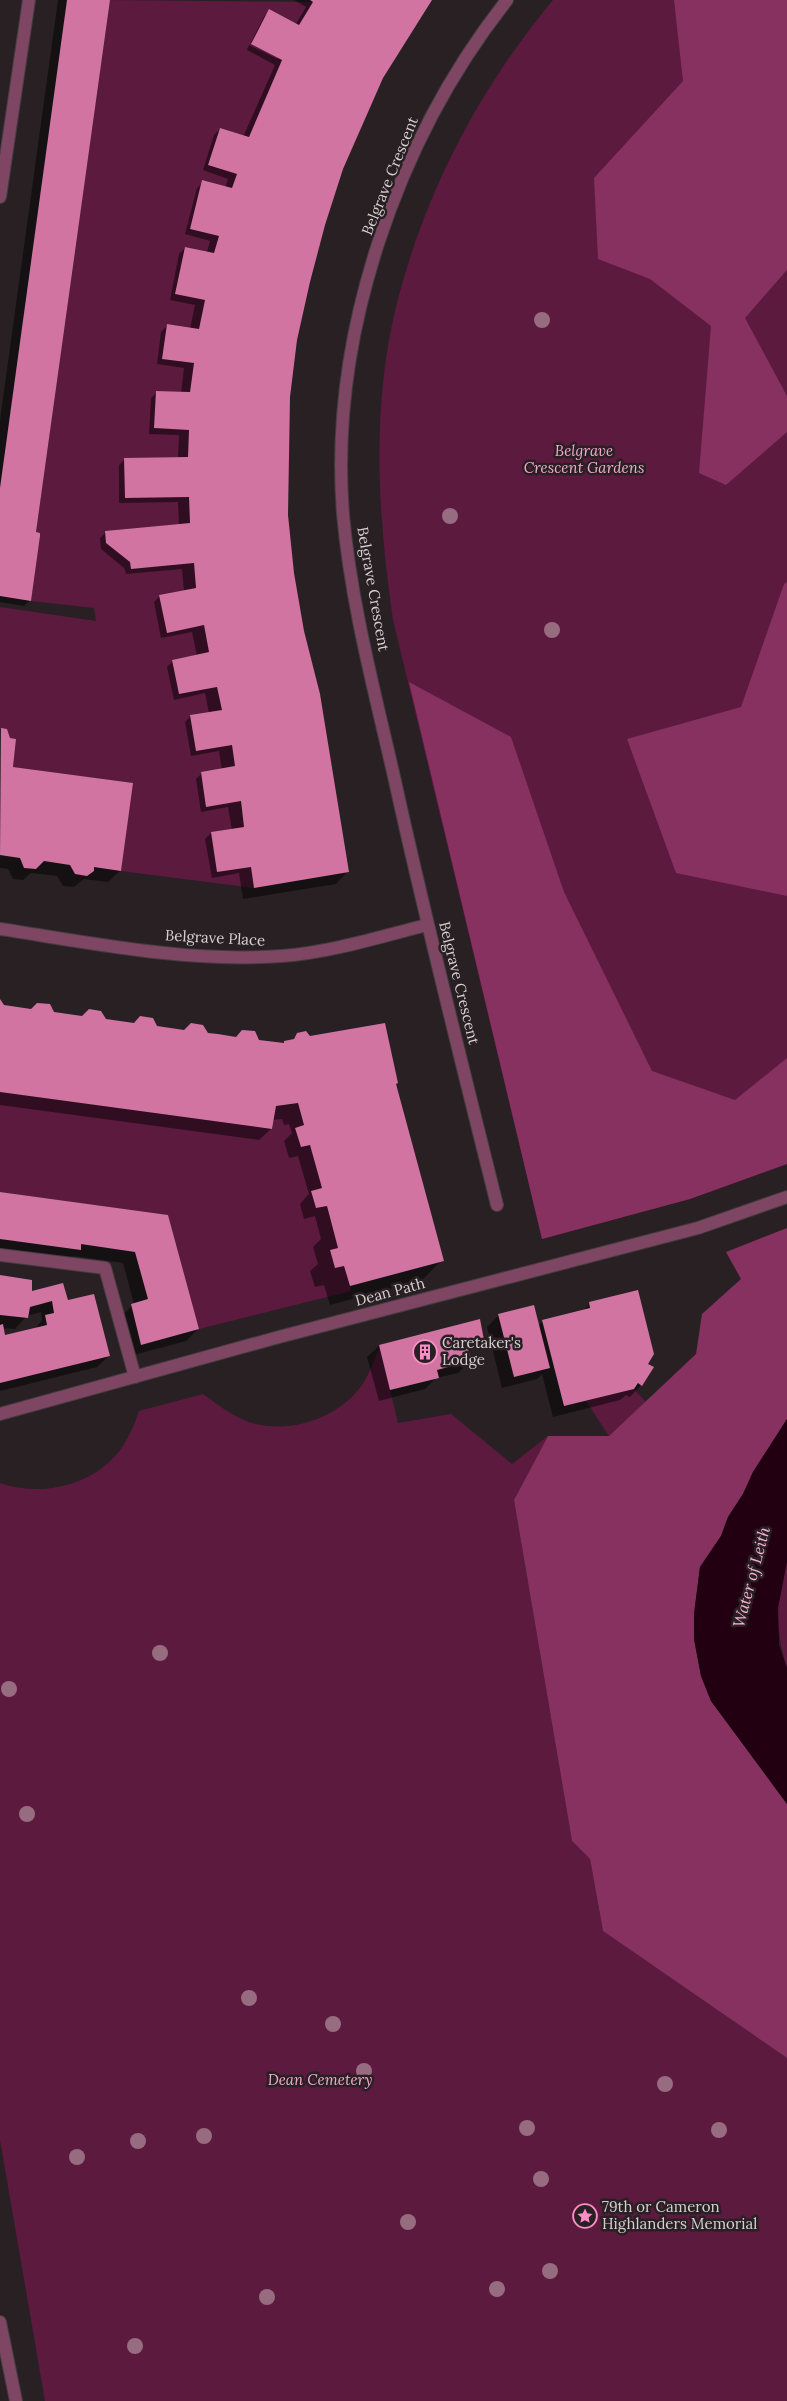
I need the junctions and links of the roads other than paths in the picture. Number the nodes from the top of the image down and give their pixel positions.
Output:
1 (29, 0) edge
2 (506, 0) edge
3 (0, 197) edge
4 (427, 925) junction
5 (0, 929) edge
6 (787, 1197) edge
7 (497, 1205) dead end
8 (0, 1255) edge
9 (134, 1377) junction
10 (0, 1414) edge
11 (0, 2322) edge
12 (16, 2401) edge

1 - 3 street
2 - 4 street, Belgrave Crescent
4 - 5 street, Belgrave Place
4 - 7 street, Belgrave Crescent
6 - 9 street, Dean Path
8 - 9 street
9 - 10 street, Dean Path
11 - 12 street

